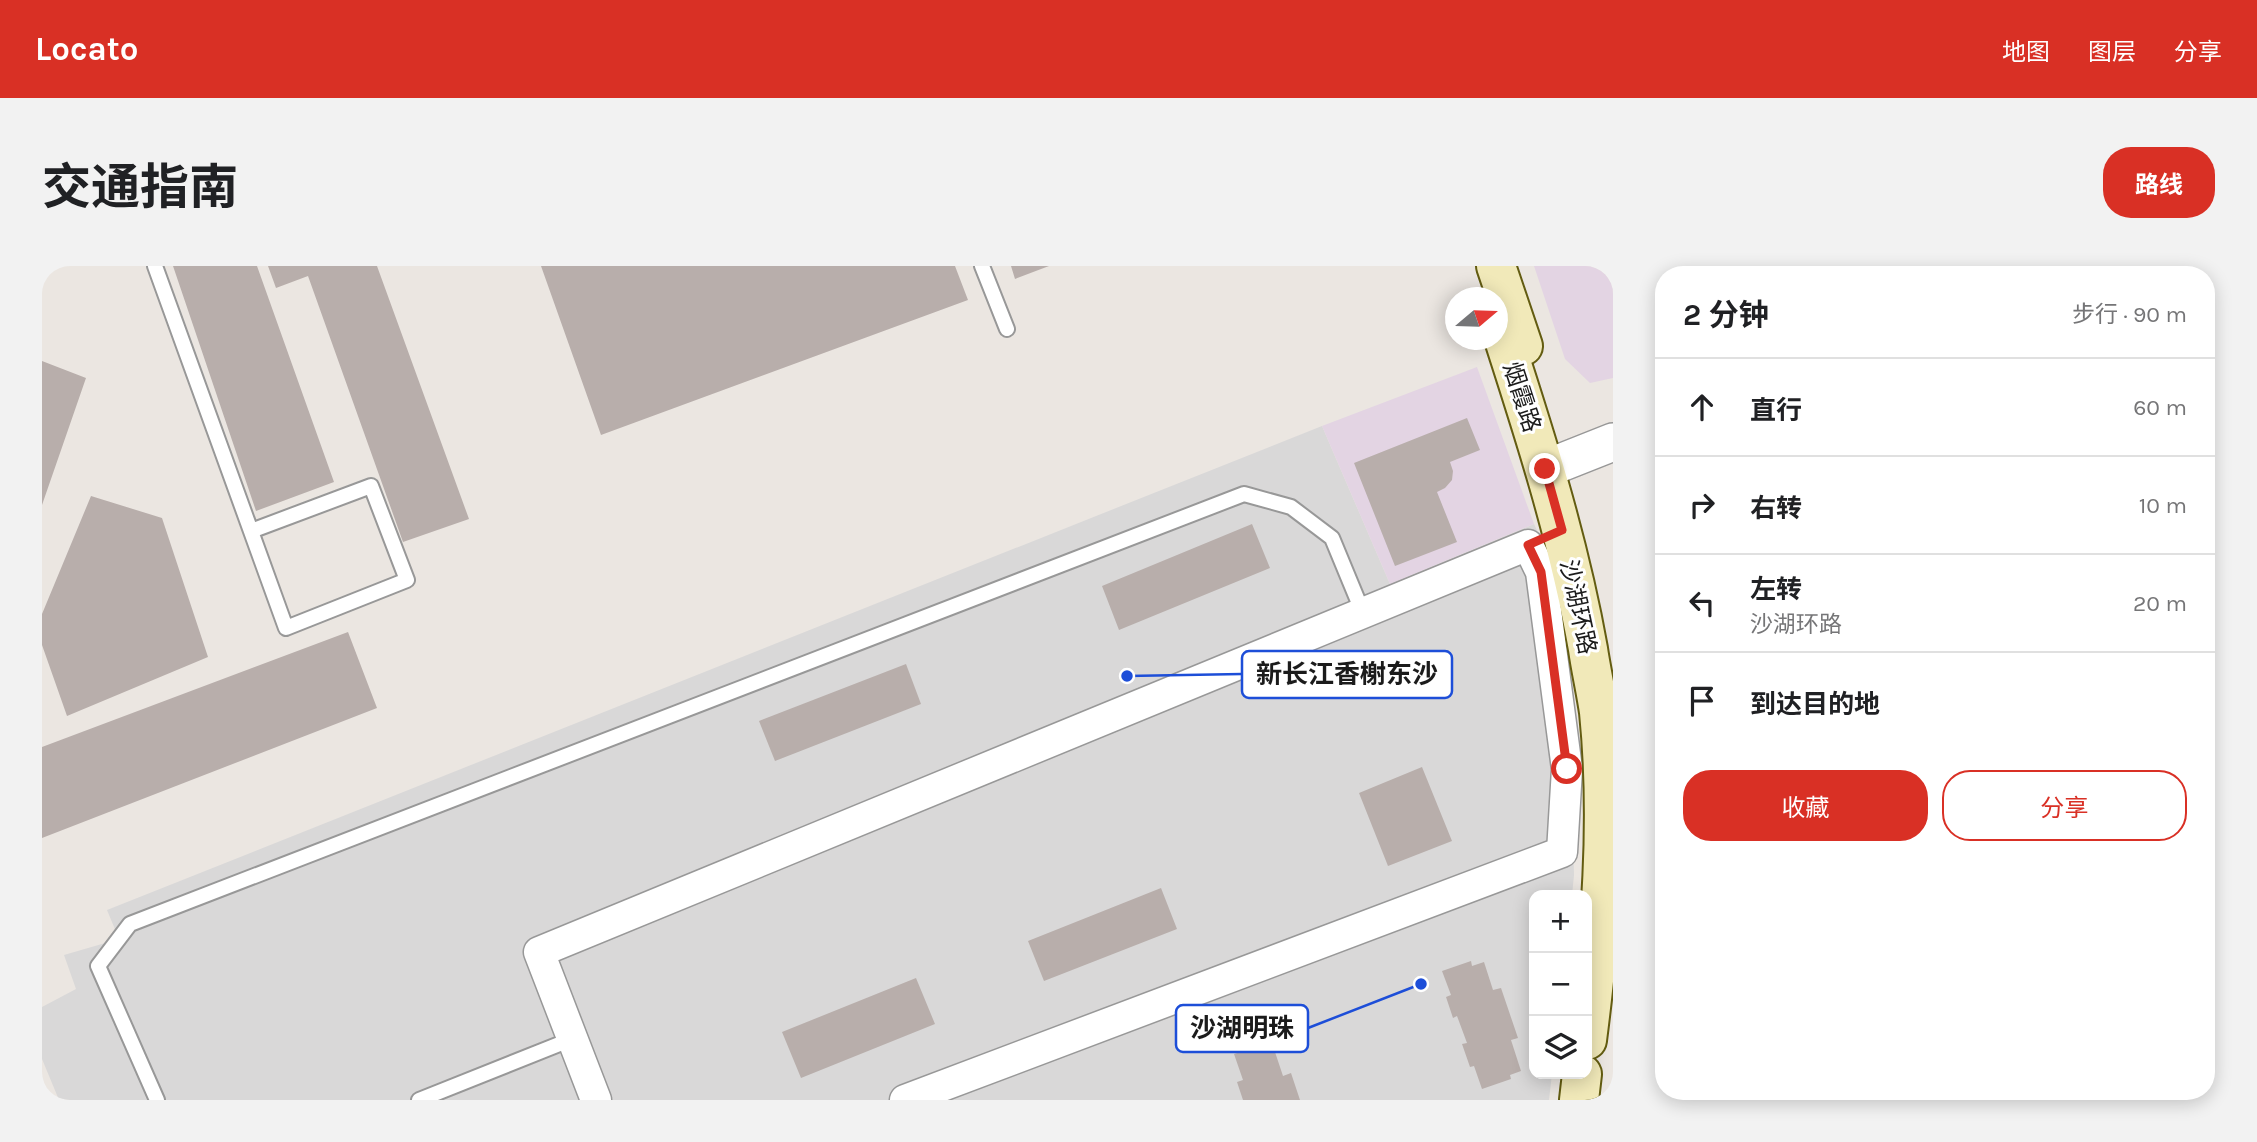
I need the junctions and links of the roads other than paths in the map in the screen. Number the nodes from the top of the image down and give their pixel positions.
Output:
1 (155, 266) edge
2 (982, 266) edge
3 (1479, 266) edge
4 (1496, 266) edge
5 (1486, 287) edge
6 (1007, 329) dead end
7 (1508, 350) edge
8 (1613, 415) edge
9 (1613, 442) edge
10 (1545, 451) junction
11 (251, 531) junction
12 (1545, 538) junction
13 (1363, 613) junction
14 (1590, 1016) edge
15 (572, 1039) junction
16 (1581, 1079) edge
17 (157, 1100) edge
18 (419, 1100) edge
19 (596, 1100) edge
20 (905, 1100) edge
21 (1579, 1100) edge

1 - 11 lane
2 - 6 lane
3 - 5 main road
4 - 10 main road, 烟霞路
7 - 10 main road, 烟霞路
8 - 10 street
9 - 10 street
10 - 12 main road, 沙湖环路
11 - 11 lane
12 - 13 street
12 - 14 main road, 沙湖环路
12 - 20 street
13 - 15 street
13 - 17 lane
15 - 18 lane
15 - 19 street
16 - 21 main road

